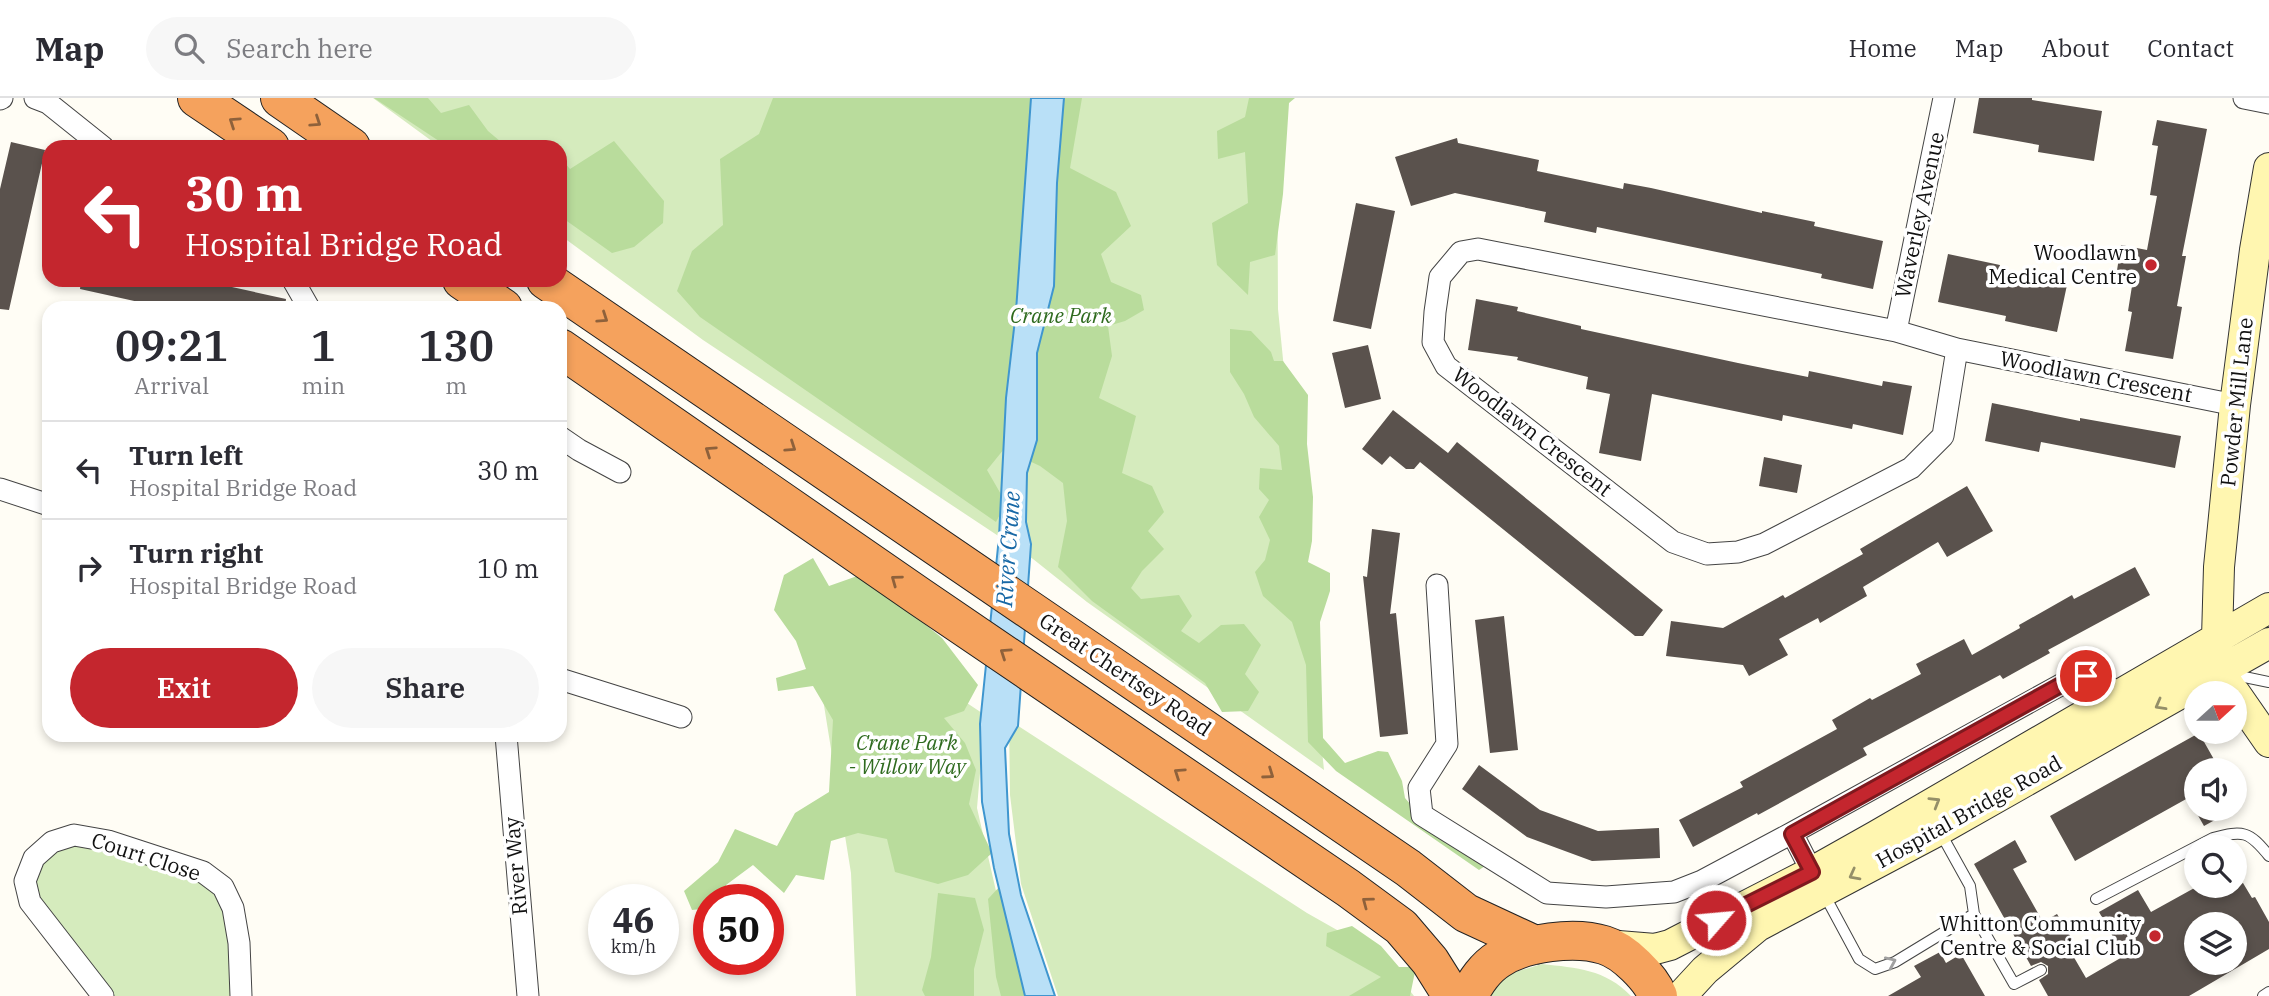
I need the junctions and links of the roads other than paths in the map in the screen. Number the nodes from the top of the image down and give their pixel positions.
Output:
1 (35, 98) edge
2 (197, 98) edge
3 (280, 98) edge
4 (1944, 98) edge
5 (2244, 98) edge
6 (2269, 103) edge
7 (94, 140) edge
8 (260, 140) edge
9 (341, 140) edge
10 (2269, 168) edge
11 (472, 287) edge
12 (557, 287) edge
13 (493, 301) edge
14 (1896, 331) junction
15 (1957, 349) junction
16 (567, 353) edge
17 (2235, 405) junction
18 (567, 442) edge
19 (620, 472) dead end
20 (0, 488) edge
21 (42, 503) edge
22 (1437, 585) dead end
23 (2269, 608) edge
24 (2217, 638) junction
25 (2269, 643) edge
26 (567, 681) edge
27 (2229, 681) edge
28 (2235, 681) edge
29 (2269, 682) edge
30 (2247, 684) edge
31 (2118, 694) junction
32 (2184, 709) edge
33 (2247, 710) edge
34 (681, 717) dead end
35 (507, 742) edge
36 (2269, 742) edge
37 (1939, 830) junction
38 (1792, 834) junction
39 (2269, 856) edge
40 (1822, 891) junction
41 (2095, 899) dead end
42 (1974, 914) junction
43 (1535, 945) junction
44 (1606, 945) junction
45 (2042, 970) dead end
46 (2269, 992) edge
47 (97, 994) edge
48 (241, 996) edge
49 (528, 996) edge
50 (1452, 996) edge
51 (1469, 996) edge
52 (1658, 996) edge
53 (1681, 996) edge
54 (2263, 996) edge

1 - 7 street
8 -> 2 highway
3 -> 9 highway
4 - 14 street, Waverley Avenue
5 - 6 street
10 - 17 main road, Powder Mill Lane
11 - 13 highway
12 -> 43 highway, Great Chertsey Road
14 - 15 street, Woodlawn Crescent
14 - 15 street, Woodlawn Crescent
15 - 17 street, Woodlawn Crescent
50 -> 16 highway
17 - 24 main road, Powder Mill Lane
18 - 19 street
20 - 21 street
22 - 38 street
23 - 24 main road, Hospital Bridge Road
24 - 27 main road, Powder Mill Lane
24 - 31 main road, Hospital Bridge Road
25 - 28 main road, Hospital Bridge Road
26 - 34 street
29 - 30 lane
31 - 38 street
40 -> 31 main road, Hospital Bridge Road
32 -> 37 main road, Hospital Bridge Road
33 - 36 main road
35 - 49 street, River Way
37 -> 40 main road, Hospital Bridge Road
37 - 42 lane
38 - 40 street
39 - 41 lane
40 -> 42 lane
40 - 44 main road, Hospital Bridge Road
40 - 53 main road, Hospital Bridge Road
42 - 45 lane
43 - 44 highway
43 - 51 highway
44 - 52 highway
46 - 54 lane
47 - 48 street, Court Close

